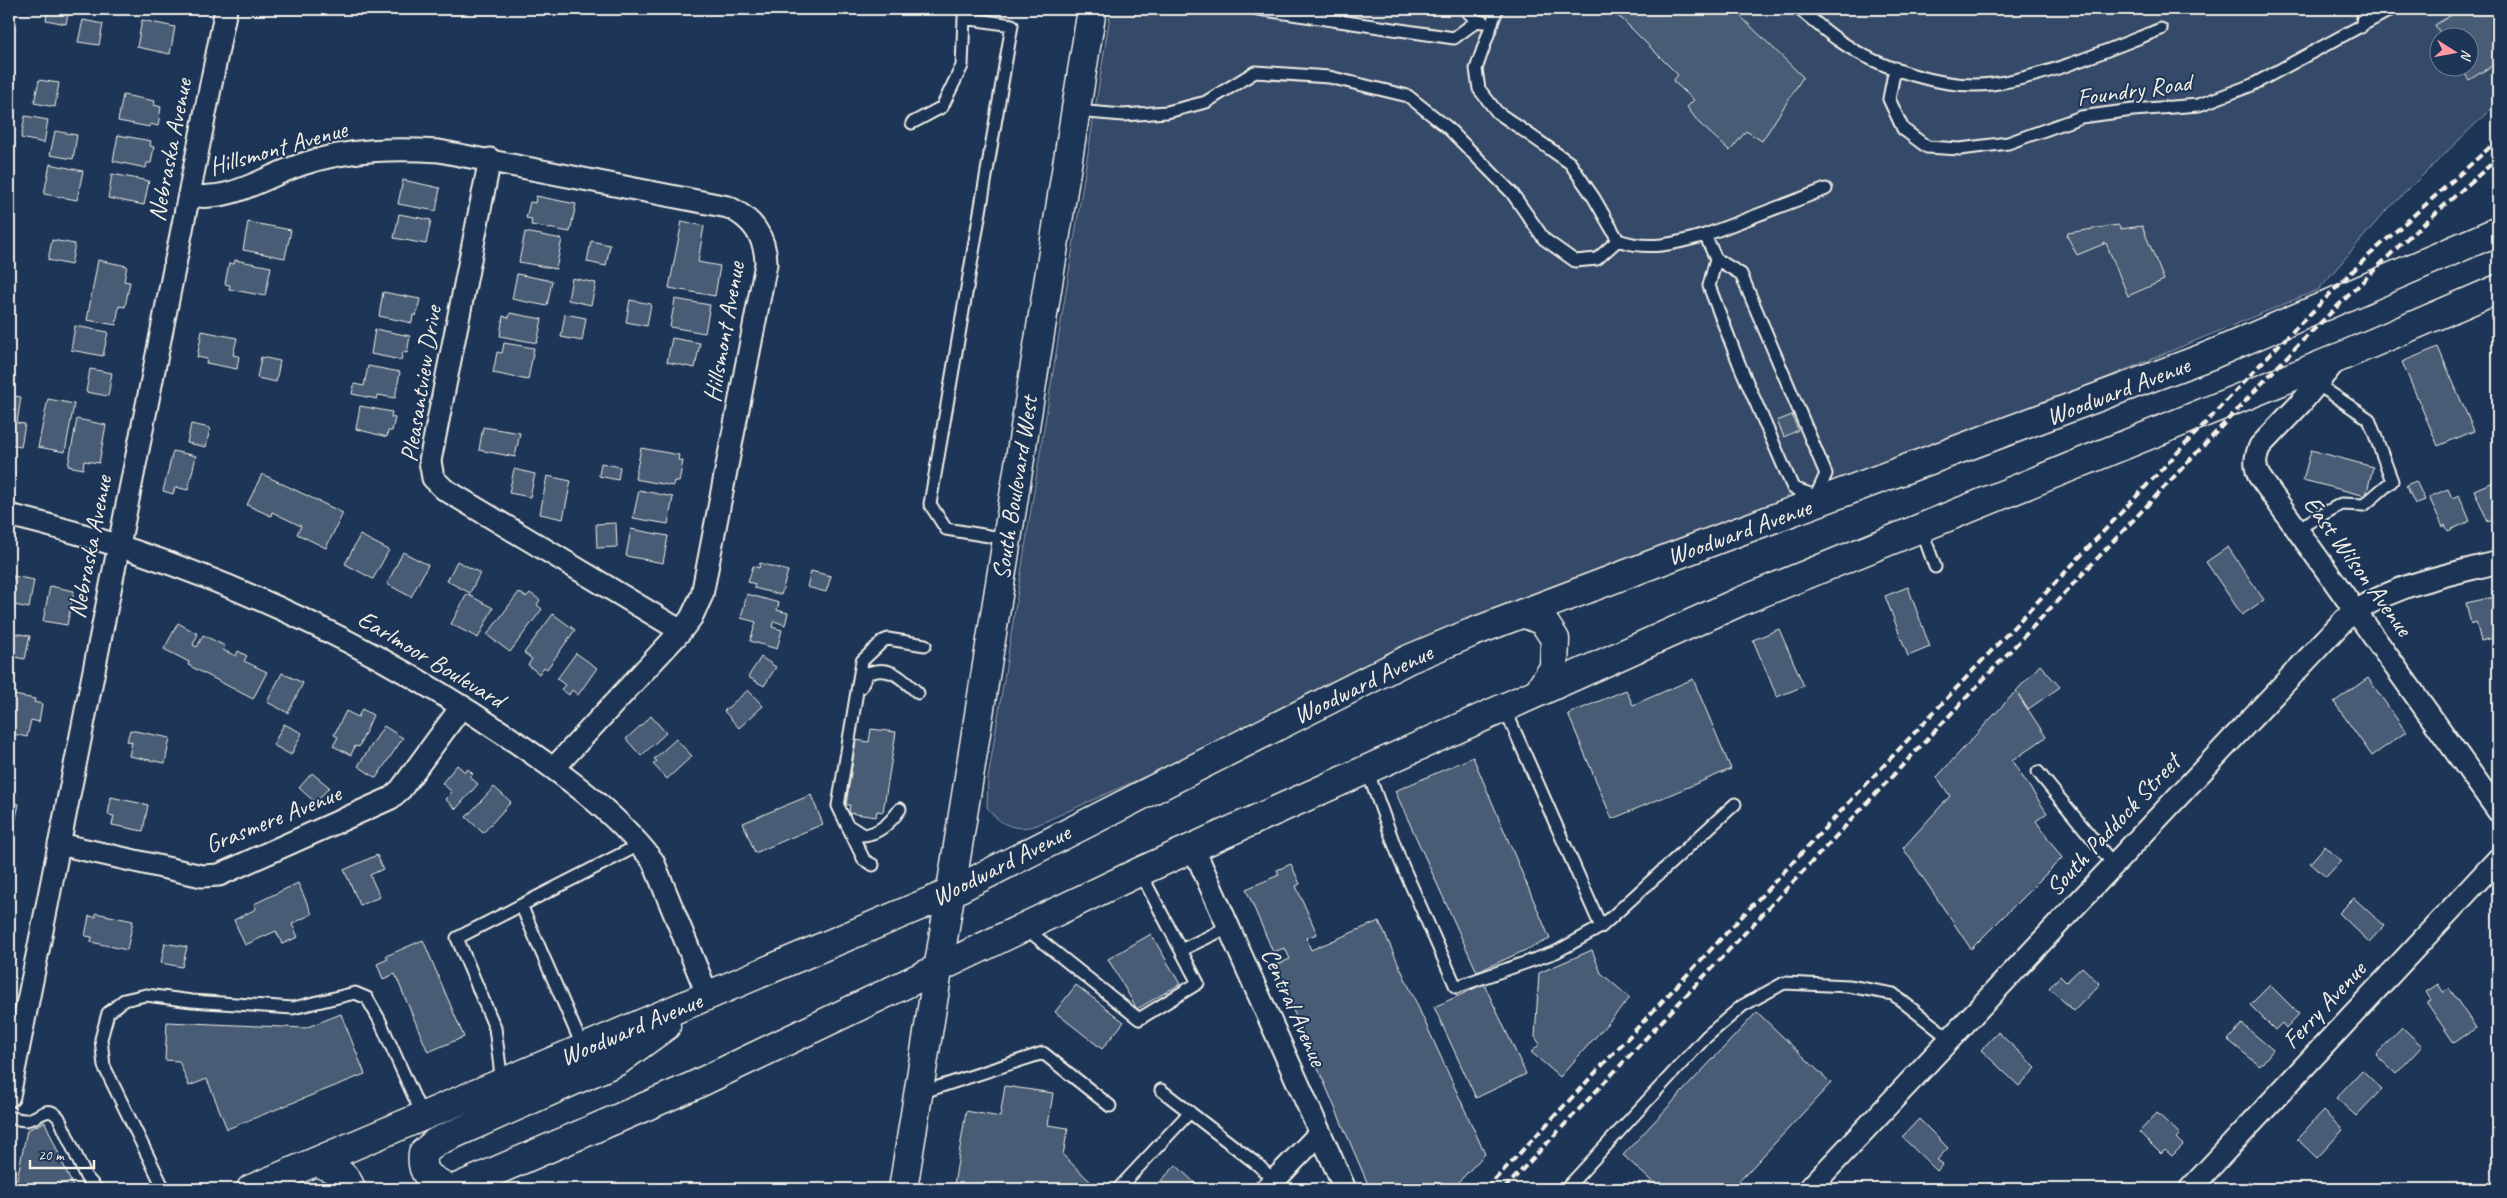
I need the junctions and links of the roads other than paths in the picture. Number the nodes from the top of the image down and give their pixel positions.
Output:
1 (226, 9) edge
2 (1092, 9) edge
3 (1258, 9) edge
4 (1464, 9) edge
5 (1498, 9) edge
6 (1799, 9) edge
7 (2365, 9) edge
8 (2392, 9) edge
9 (965, 13) edge
10 (1477, 21) junction
11 (1493, 24) junction
12 (2361, 27) junction
13 (2160, 29) dead end
14 (1895, 68) junction
15 (1076, 110) junction
16 (912, 123) dead end
17 (490, 159) junction
18 (1826, 189) dead end
19 (189, 195) junction
20 (2498, 232) edge
21 (1705, 235) junction
22 (1618, 240) junction
23 (1716, 259) junction
24 (2498, 289) edge
25 (2338, 358) junction
26 (2317, 384) junction
27 (1816, 500) junction
28 (9, 515) edge
29 (1921, 528) junction
30 (2297, 528) junction
31 (1007, 539) junction
32 (119, 545) junction
33 (2498, 562) edge
34 (1935, 567) dead end
35 (2356, 610) junction
36 (1523, 614) junction
37 (681, 631) junction
38 (925, 645) dead end
39 (1538, 692) junction
40 (918, 693) dead end
41 (855, 697) junction
42 (462, 706) junction
43 (1505, 709) junction
44 (554, 768) junction
45 (1368, 770) junction
46 (2038, 772) dead end
47 (1734, 804) dead end
48 (900, 810) dead end
49 (2498, 811) edge
50 (846, 824) junction
51 (59, 844) junction
52 (639, 844) junction
53 (1193, 847) junction
54 (2498, 858) edge
55 (873, 865) dead end
56 (2114, 865) junction
57 (1139, 872) junction
58 (950, 893) junction
59 (521, 905) junction
60 (1024, 927) junction
61 (1601, 927) junction
62 (1228, 928) junction
63 (1181, 950) junction
64 (938, 968) junction
65 (708, 996) junction
66 (1950, 1039) junction
67 (584, 1050) junction
68 (503, 1084) junction
69 (1161, 1090) dead end
70 (918, 1094) junction
71 (9, 1096) edge
72 (1110, 1106) dead end
73 (1190, 1112) junction
74 (9, 1117) edge
75 (424, 1118) junction
76 (1320, 1132) junction
77 (316, 1162) junction
78 (1270, 1185) edge
79 (97, 1189) edge
80 (164, 1189) edge
81 (251, 1189) edge
82 (351, 1189) edge
83 (450, 1189) edge
84 (454, 1189) edge
85 (903, 1189) edge
86 (1118, 1189) edge
87 (1345, 1189) edge
88 (1566, 1189) edge
89 (1809, 1189) edge
90 (2190, 1189) edge

1 - 19 street, Nebraska Avenue
2 - 15 main road, South Boulevard West
3 - 10 lane
4 - 10 lane
5 - 11 lane
6 - 14 lane
7 - 12 lane
8 - 12 lane, Foundry Road
9 - 16 lane
9 - 31 lane
10 - 11 lane
11 - 22 lane
12 - 14 lane, Foundry Road
13 - 14 lane
15 - 22 lane
15 - 31 main road, South Boulevard West
17 - 19 street, Hillsmont Avenue
17 - 37 street, Pleasantview Drive
17 - 37 street, Hillsmont Avenue
18 - 21 lane
19 - 32 street, Nebraska Avenue
20 - 27 main road, Woodward Avenue
21 - 22 lane
21 - 23 lane
23 - 27 lane
23 - 27 lane
24 - 25 main road, Woodward Avenue
25 - 26 street, East Wilson Avenue
25 - 29 main road, Woodward Avenue
26 - 30 street, East Wilson Avenue
26 - 30 lane
27 - 36 main road, Woodward Avenue
28 - 32 street, Earlmoor Boulevard
29 - 34 lane
29 - 39 main road, Woodward Avenue
30 - 35 street, East Wilson Avenue
31 - 58 main road, South Boulevard West
32 - 42 street, Earlmoor Boulevard
32 - 51 street, Nebraska Avenue
33 - 35 street, South Paddock Street
35 - 49 street, East Wilson Avenue
35 - 56 street, South Paddock Street
36 - 39 main road
36 - 58 main road, Woodward Avenue
37 - 44 street, Hillsmont Avenue
38 - 41 lane
39 - 43 main road, Woodward Avenue
40 - 41 lane
41 - 50 lane
42 - 44 street, Earlmoor Boulevard
42 - 51 street, Grasmere Avenue
43 - 45 main road, Woodward Avenue
43 - 61 lane
44 - 52 street, Earlmoor Boulevard
45 - 53 main road, Woodward Avenue
45 - 61 lane
46 - 56 lane
47 - 61 lane
48 - 50 lane
50 - 55 lane
51 - 71 street, Nebraska Avenue
52 - 59 lane
52 - 65 street, Earlmoor Boulevard
53 - 57 main road, Woodward Avenue
53 - 62 street, Central Avenue
54 - 90 street, Ferry Avenue
56 - 66 street, South Paddock Street
57 - 60 main road, Woodward Avenue
57 - 63 lane
58 - 64 main road, South Boulevard West
58 - 65 main road, Woodward Avenue
59 - 67 lane
59 - 68 lane
60 - 63 lane
60 - 64 main road, Woodward Avenue
62 - 63 lane
62 - 76 street, Central Avenue
64 - 70 main road, South Boulevard West
64 - 84 main road, Woodward Avenue
65 - 67 main road, Woodward Avenue
65 - 83 main road
66 - 88 lane
66 - 89 street, South Paddock Street
67 - 68 main road, Woodward Avenue
68 - 75 main road, Woodward Avenue
69 - 73 lane
70 - 72 lane
70 - 85 main road, South Boulevard West
73 - 78 lane
73 - 86 lane
74 - 79 lane
75 - 77 main road, Woodward Avenue
75 - 80 lane
76 - 78 street
76 - 87 street, Central Avenue
77 - 81 main road, Woodward Avenue
77 - 82 main road

